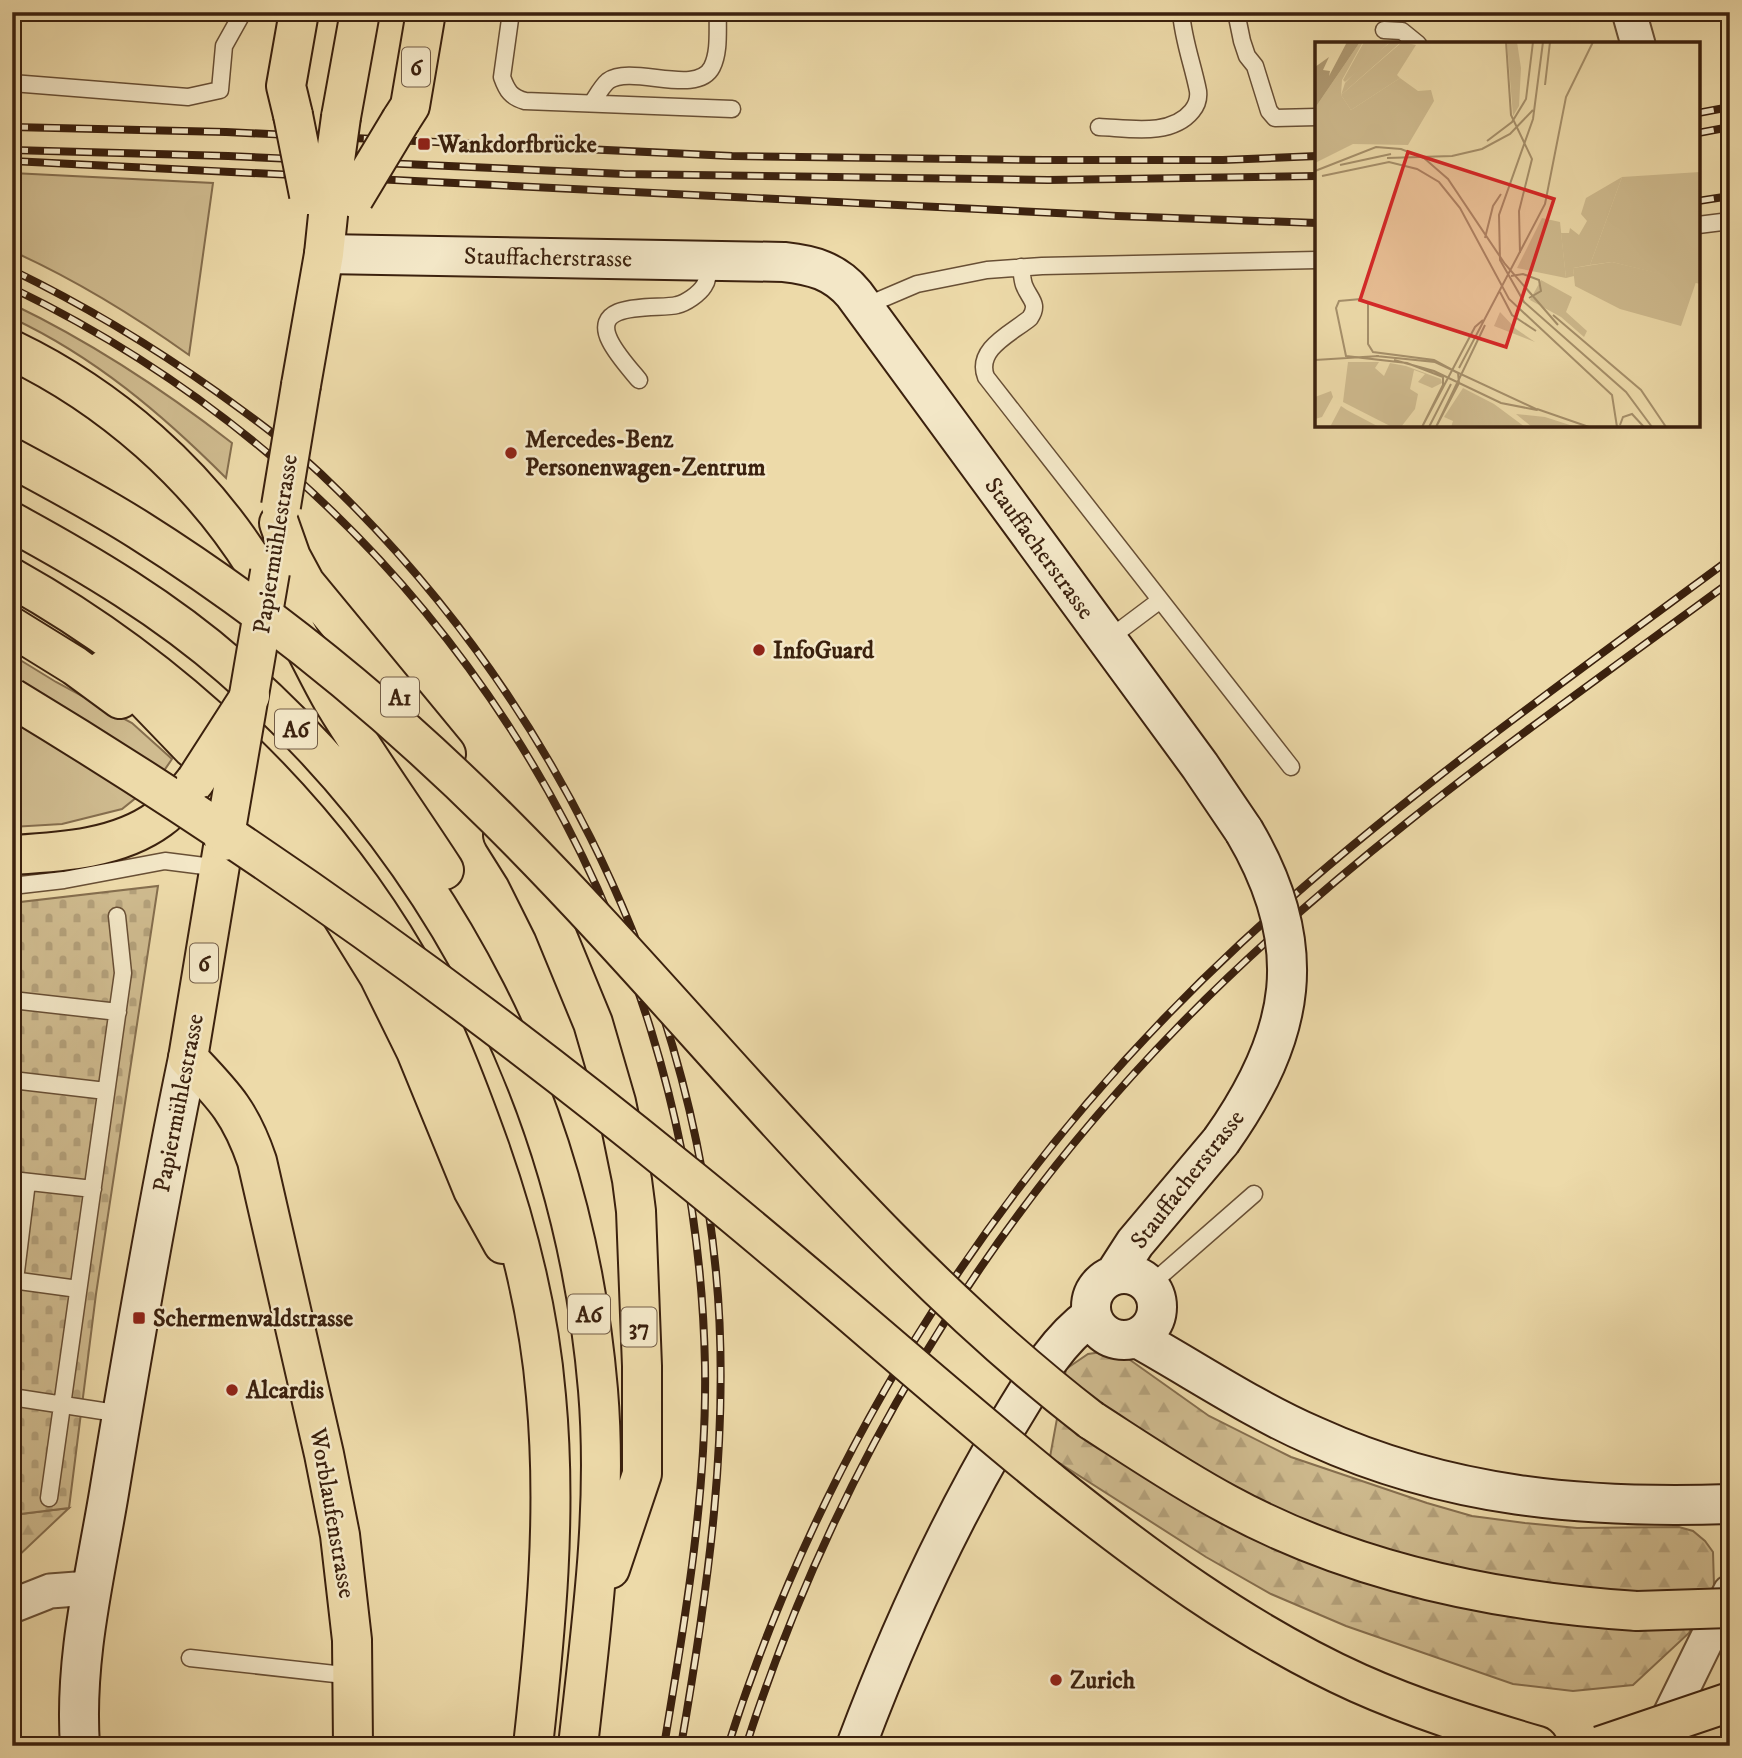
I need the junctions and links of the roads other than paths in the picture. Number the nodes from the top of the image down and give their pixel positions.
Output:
1 (243, 12) edge
2 (299, 12) edge
3 (360, 12) edge
4 (426, 12) edge
5 (510, 12) edge
6 (718, 12) edge
7 (1181, 12) edge
8 (1236, 12) edge
9 (1629, 12) edge
10 (1384, 30) dead end
11 (1416, 42) edge
12 (1637, 42) edge
13 (12, 83) edge
14 (592, 103) junction
15 (732, 109) dead end
16 (1315, 117) edge
17 (1099, 127) dead end
18 (331, 196) junction
19 (1730, 221) edge
20 (1700, 225) edge
21 (324, 254) junction
22 (709, 260) junction
23 (1315, 260) edge
24 (1021, 267) junction
25 (863, 307) junction
26 (12, 350) edge
27 (639, 380) dead end
28 (12, 458) edge
29 (280, 514) junction
30 (12, 522) edge
31 (12, 578) edge
32 (1159, 601) junction
33 (12, 608) edge
34 (12, 627) edge
35 (1107, 640) junction
36 (250, 696) junction
37 (12, 698) edge
38 (181, 737) junction
39 (1291, 767) dead end
40 (12, 855) edge
41 (222, 855) junction
42 (12, 886) edge
43 (117, 916) dead end
44 (12, 1000) edge
45 (118, 1012) junction
46 (498, 1014) junction
47 (188, 1058) junction
48 (12, 1080) edge
49 (106, 1091) junction
50 (632, 1180) joint
51 (20, 1181) edge
52 (93, 1189) junction
53 (1254, 1194) dead end
54 (14, 1280) edge
55 (1133, 1280) junction
56 (78, 1289) junction
57 (531, 1291) junction
58 (1091, 1315) junction
59 (1137, 1338) junction
60 (12, 1396) edge
61 (62, 1404) junction
62 (122, 1414) junction
63 (49, 1498) dead end
64 (1730, 1504) edge
65 (90, 1588) junction
66 (1730, 1592) edge
67 (12, 1606) edge
68 (1730, 1608) edge
69 (591, 1628) junction
70 (190, 1658) dead end
71 (354, 1676) junction
72 (1730, 1702) edge
73 (80, 1746) edge
74 (353, 1746) edge
75 (533, 1746) edge
76 (578, 1746) edge
77 (856, 1746) edge
78 (1538, 1746) edge
79 (1600, 1746) edge
80 (1655, 1746) edge

1 - 13 lane
2 - 18 main road, Papiermühlestrasse / 6, bridge
3 - 18 main road, Papiermühlestrasse / 6, bridge
4 - 18 main road, Papiermühlestrasse / 6, bridge
5 - 14 lane
6 - 14 lane
7 - 17 lane
8 - 16 lane
9 - 12 street
10 - 11 lane
14 - 15 lane
18 - 21 main road, Papiermühlestrasse / 6
19 - 20 lane
21 - 22 street, Stauffacherstrasse
21 - 29 main road, Papiermühlestrasse / 6, bridge
22 - 25 street, Stauffacherstrasse
22 - 27 lane
23 - 24 lane
24 - 25 lane
24 - 32 lane
25 - 35 street, Stauffacherstrasse
26 - 46 main road
28 - 68 main road, bridge
29 - 36 main road, Papiermühlestrasse / 6, bridge
29 - 50 main road, A1
30 - 46 main road, A6
31 - 57 main road, A6
32 - 35 lane
32 - 39 lane
33 - 38 main road
34 - 38 main road
35 - 55 street, Stauffacherstrasse, bridge
36 - 40 main road, bridge
36 - 41 main road, Papiermühlestrasse / 6, bridge
37 - 78 main road, bridge
38 - 57 main road
41 - 42 lane
41 - 47 main road, Papiermühlestrasse / 6
43 - 45 lane
44 - 45 lane
45 - 49 lane
46 - 69 main road, A6
47 - 62 street, Papiermühlestrasse
47 - 71 main road, Worblaufenstrasse
48 - 49 lane
49 - 52 lane
50 - 69 main road, 37
51 - 52 lane
51 - 54 lane
52 - 56 lane
53 - 55 lane
54 - 56 lane
55 - 58 street, Stauffacherstrasse
55 - 59 street, Stauffacherstrasse
56 - 61 lane
57 - 75 main road, A6
58 - 59 street
58 - 77 street
59 - 64 street
60 - 61 lane
61 - 62 lane
61 - 63 lane
62 - 65 street, Papiermühlestrasse
65 - 67 street
65 - 73 street, Papiermühlestrasse
66 - 80 street
69 - 76 main road, A6
70 - 71 lane
71 - 74 main road, Worblaufenstrasse
72 - 79 main road, bridge

